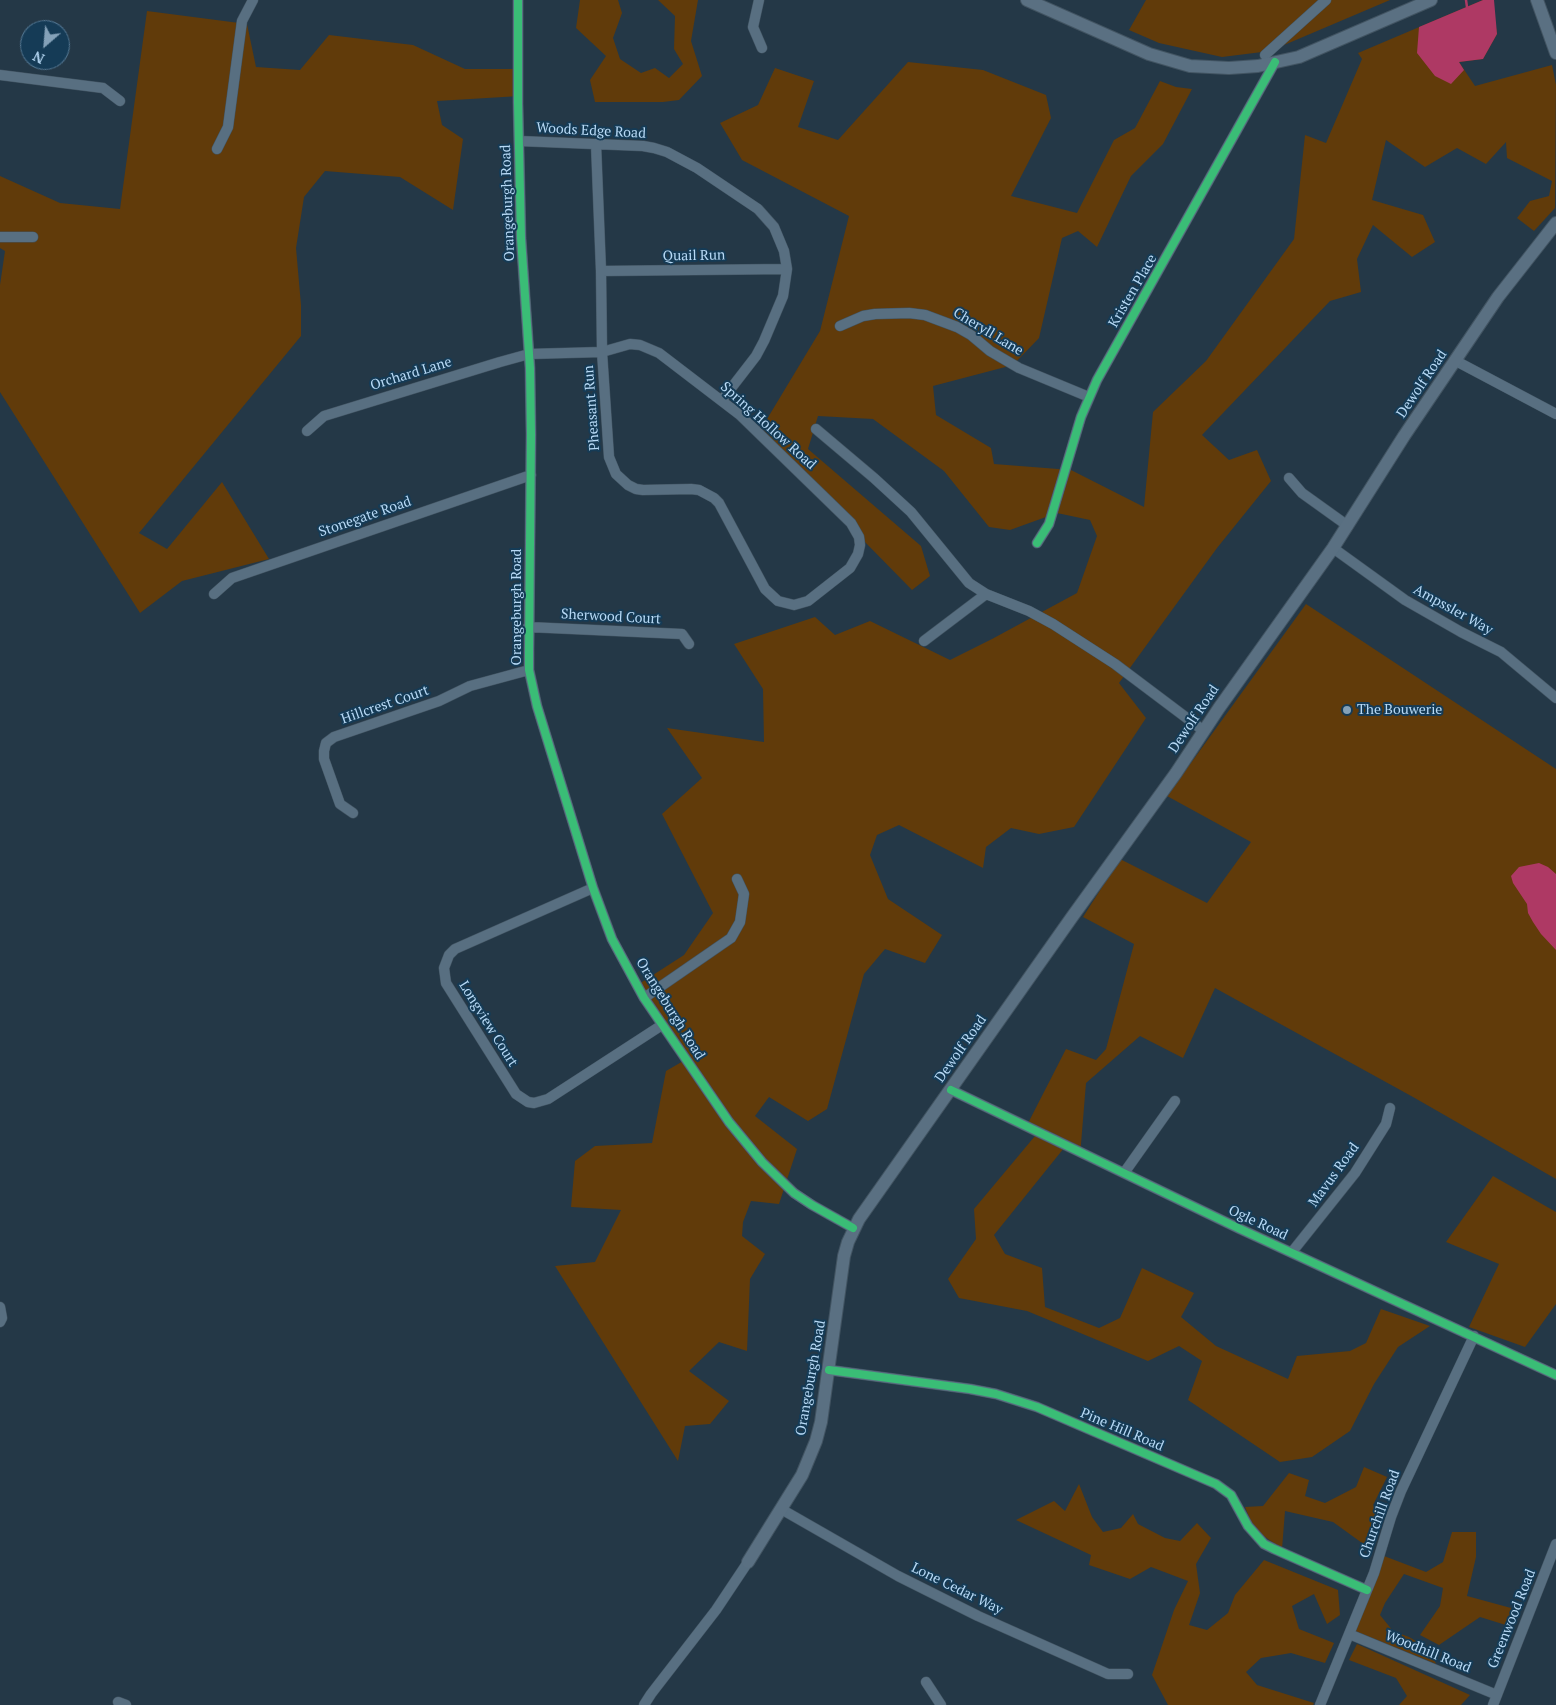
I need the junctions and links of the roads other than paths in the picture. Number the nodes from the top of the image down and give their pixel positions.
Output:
1 (253, 0) edge
2 (518, 0) edge
3 (759, 0) edge
4 (1027, 0) edge
5 (1326, 0) edge
6 (1537, 0) edge
7 (1423, 2) edge
8 (762, 48) dead end
9 (1556, 53) edge
10 (1270, 58) junction
11 (0, 75) edge
12 (120, 101) dead end
13 (519, 141) junction
14 (596, 144) junction
15 (217, 149) dead end
16 (1556, 223) edge
17 (0, 237) edge
18 (33, 237) dead end
19 (787, 269) junction
20 (601, 271) junction
21 (840, 326) dead end
22 (602, 352) junction
23 (529, 354) junction
24 (1456, 360) junction
25 (1089, 397) junction
26 (722, 400) junction
27 (1556, 414) edge
28 (816, 429) dead end
29 (307, 431) dead end
30 (531, 475) junction
31 (1289, 478) dead end
32 (1348, 526) junction
33 (1037, 543) dead end
34 (1334, 548) junction
35 (829, 585) joint
36 (214, 594) dead end
37 (986, 594) junction
38 (528, 627) junction
39 (924, 641) dead end
40 (689, 644) dead end
41 (529, 670) junction
42 (1556, 698) edge
43 (1204, 731) junction
44 (353, 813) dead end
45 (737, 878) dead end
46 (592, 888) junction
47 (644, 998) junction
48 (662, 1025) junction
49 (950, 1090) junction
50 (1175, 1101) dead end
51 (1390, 1108) dead end
52 (1124, 1173) junction
53 (854, 1228) junction
54 (1292, 1252) junction
55 (0, 1307) edge
56 (0, 1322) edge
57 (1474, 1336) junction
58 (829, 1370) junction
59 (1556, 1375) edge
60 (780, 1509) junction
61 (1556, 1544) edge
62 (748, 1562) joint
63 (1367, 1590) junction
64 (1349, 1634) junction
65 (1128, 1674) dead end
66 (926, 1682) dead end
67 (1495, 1700) edge
68 (644, 1705) edge
69 (940, 1705) edge
70 (1320, 1705) edge

1 - 15 street
2 - 13 street, Orangeburgh Road
3 - 8 street
4 - 10 main road
5 - 10 street, Kristen Place
6 - 9 main road
7 - 10 main road
10 - 25 street, Kristen Place
11 - 12 street
13 - 14 street, Woods Edge Road
13 - 23 street, Orangeburgh Road
14 - 19 street, Woods Edge Road
14 - 20 street, Pheasant Run
16 - 24 main road, Dewolf Road
17 - 18 street
19 - 20 street, Quail Run
19 - 26 street, Woods Edge Road
20 - 22 street, Pheasant Run
21 - 25 street, Cheryll Lane
22 - 23 street, Spring Hollow Road
22 - 26 street, Spring Hollow Road
22 - 35 street, Pheasant Run
23 - 29 street, Orchard Lane
23 - 30 street, Orangeburgh Road
24 - 27 street
24 - 32 main road, Dewolf Road
25 - 33 street, Kristen Place
26 - 35 street, Spring Hollow Road
28 - 37 street
30 - 36 street, Stonegate Road
30 - 38 street, Orangeburgh Road
31 - 32 street
32 - 34 main road, Dewolf Road
34 - 42 street, Ampssler Way
34 - 43 main road, Dewolf Road
37 - 39 street
37 - 43 street
38 - 40 street, Sherwood Court
38 - 41 street, Orangeburgh Road
41 - 44 street, Hillcrest Court
41 - 46 street, Orangeburgh Road
43 - 49 main road, Dewolf Road
45 - 47 street
46 - 47 street, Orangeburgh Road
46 - 48 street, Longview Court
47 - 48 street, Orangeburgh Road
48 - 53 street, Orangeburgh Road
49 - 52 street, Ogle Road
49 - 53 main road, Dewolf Road
50 - 52 street
51 - 54 street, Mavus Road
52 - 54 street, Ogle Road
53 - 58 main road, Orangeburgh Road
54 - 57 street, Ogle Road
55 - 56 street
57 - 59 street, Ogle Road
57 - 63 street, Churchill Road
58 - 60 main road, Orangeburgh Road
58 - 63 street, Pine Hill Road
60 - 62 main road, Orangeburgh Road
60 - 65 street, Lone Cedar Way
61 - 67 street, Greenwood Road
62 - 68 street
63 - 64 street, Churchill Road
64 - 67 street, Woodhill Road
64 - 70 street, Churchill Road
66 - 69 street

